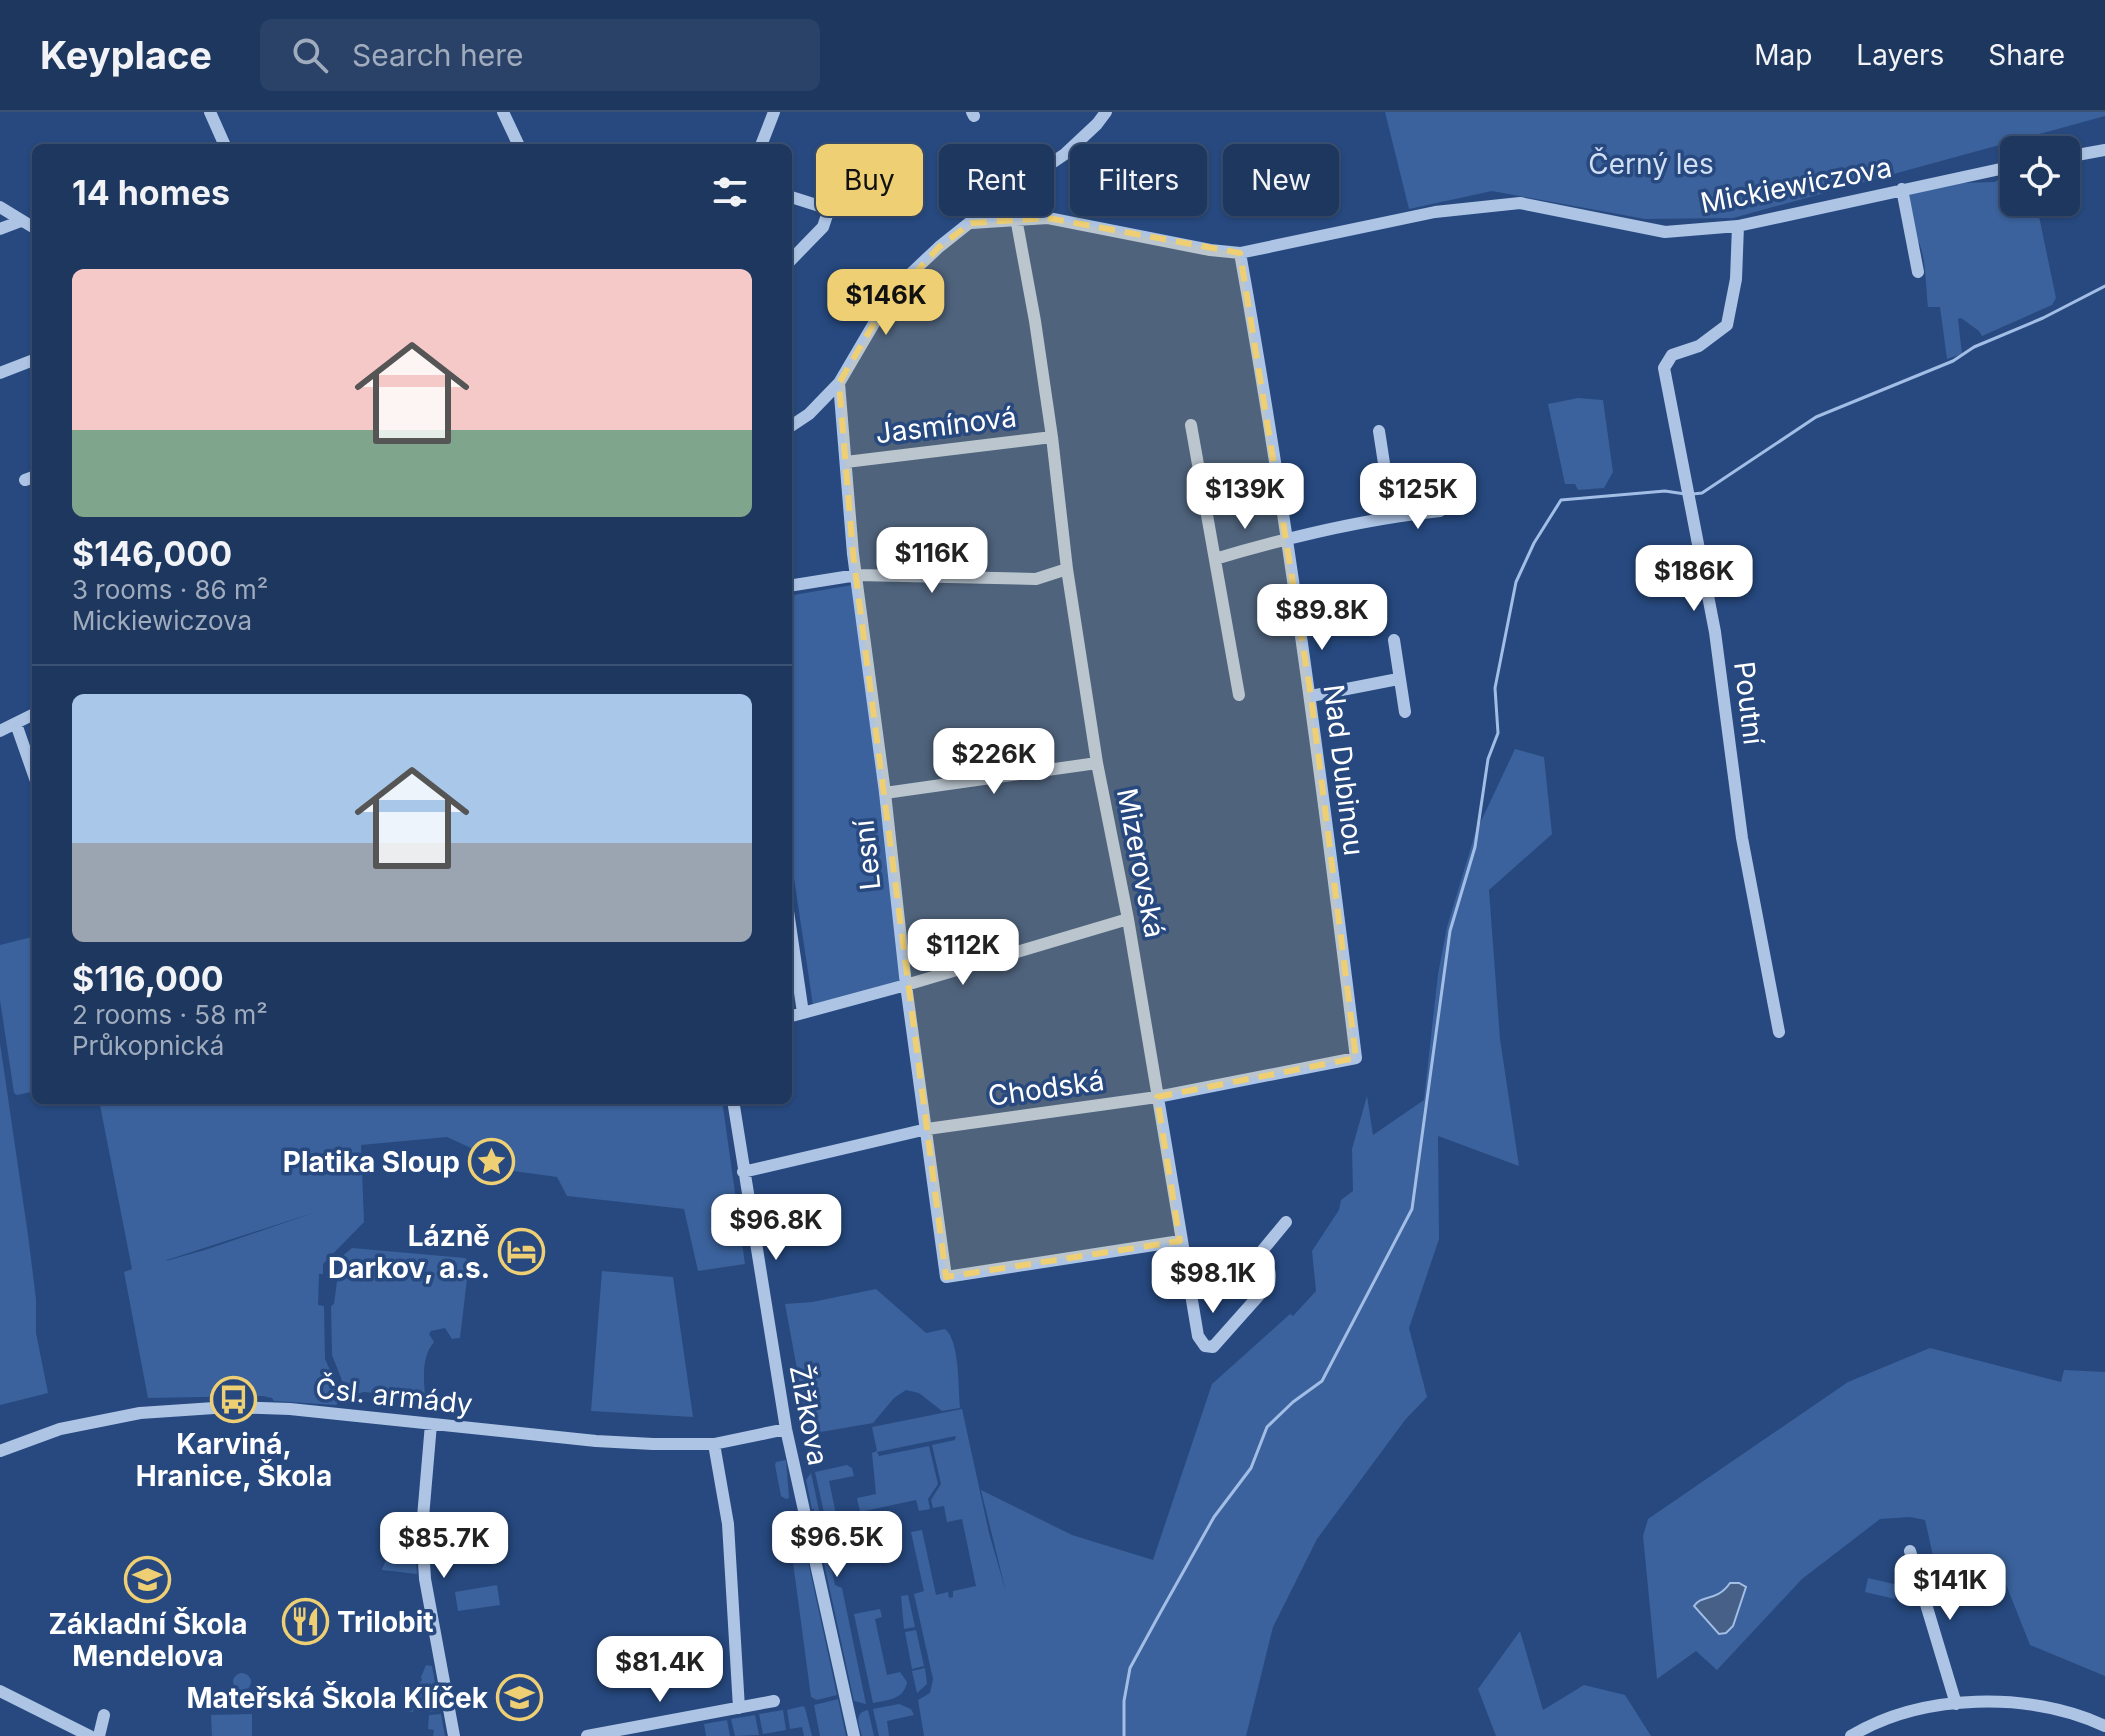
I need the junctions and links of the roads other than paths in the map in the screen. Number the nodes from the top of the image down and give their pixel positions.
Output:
1 (210, 112) edge
2 (503, 112) edge
3 (774, 112) edge
4 (1106, 112) edge
5 (224, 144) edge
6 (518, 144) edge
7 (762, 144) edge
8 (2105, 150) edge
9 (2080, 154) edge
10 (2000, 169) edge
11 (1902, 189) junction
12 (792, 197) edge
13 (816, 205) edge
14 (0, 207) edge
15 (827, 216) edge
16 (1016, 218) junction
17 (21, 221) junction
18 (971, 223) junction
19 (1738, 226) junction
20 (32, 227) edge
21 (0, 229) edge
22 (1240, 253) junction
23 (792, 259) edge
24 (1918, 272) dead end
25 (32, 361) edge
26 (0, 373) edge
27 (839, 383) junction
28 (792, 425) edge
29 (1191, 425) dead end
30 (1379, 431) dead end
31 (1052, 437) junction
32 (846, 462) junction
33 (1440, 511) dead end
34 (1392, 515) junction
35 (1285, 538) junction
36 (1215, 559) junction
37 (1067, 569) junction
38 (857, 575) junction
39 (792, 585) edge
40 (1394, 640) dead end
41 (1398, 679) junction
42 (1239, 695) dead end
43 (1311, 696) junction
44 (1405, 712) dead end
45 (32, 715) edge
46 (16, 724) junction
47 (0, 731) edge
48 (1097, 763) junction
49 (32, 770) edge
50 (885, 793) junction
51 (1128, 919) junction
52 (792, 938) edge
53 (906, 985) junction
54 (803, 1013) junction
55 (792, 1016) edge
56 (1779, 1032) dead end
57 (1356, 1058) joint
58 (1157, 1097) junction
59 (734, 1104) edge
60 (927, 1129) junction
61 (743, 1172) junction
62 (1286, 1222) dead end
63 (1180, 1241) junction
64 (431, 1424) junction
65 (786, 1429) junction
66 (714, 1444) junction
67 (0, 1451) edge
68 (1910, 1551) dead end
69 (0, 1691) edge
70 (774, 1701) dead end
71 (1956, 1704) junction
72 (739, 1708) junction
73 (104, 1715) dead end
74 (2105, 1726) edge
75 (90, 1736) edge
76 (99, 1736) edge
77 (454, 1736) edge
78 (587, 1736) edge
79 (854, 1736) edge
80 (1851, 1736) edge

1 - 5 street
2 - 6 street
3 - 7 street
4 - 18 street
8 - 9 street
10 - 11 street, Mickiewiczova
11 - 19 street, Mickiewiczova
11 - 24 street
12 - 13 street
14 - 17 street
15 - 23 street
16 - 18 street, Mickiewiczova
16 - 22 street, Mickiewiczova
16 - 31 street, Mizerovská
17 - 20 street
17 - 21 street
18 - 27 street
19 - 22 street, Mickiewiczova
19 - 56 street, Poutní
22 - 35 street, Nad Dubinou
25 - 26 street
27 - 28 street
27 - 32 street, Lesní
29 - 36 street
30 - 34 street
31 - 32 street, Jasmínová
31 - 37 street, Mizerovská
32 - 38 street, Lesní
33 - 34 street
34 - 35 street
35 - 36 street
35 - 43 street, Nad Dubinou
36 - 42 street
37 - 38 street
37 - 48 street, Mizerovská
38 - 39 street
38 - 50 street, Lesní
40 - 41 street
41 - 43 street
41 - 44 street
43 - 57 street, Nad Dubinou
45 - 46 street
46 - 47 street
46 - 49 street
48 - 50 street
48 - 51 street, Mizerovská
50 - 53 street, Lesní
51 - 53 street
51 - 58 street, Mizerovská
52 - 54 street
53 - 54 street
53 - 60 street, Lesní
54 - 55 street
57 - 58 street, Chodská
58 - 60 street, Chodská
58 - 63 street, Mizerovská
59 - 61 street, Žižkova
60 - 61 street, Chodská
60 - 63 street, Lesní
61 - 65 street, Žižkova
62 - 63 street, Mizerovská
64 - 66 street, Čsl. armády
64 - 67 street, Čsl. armády
64 - 77 street
65 - 66 street, Čsl. armády
65 - 79 street, Žižkova
66 - 72 street
68 - 71 street
69 - 75 street
70 - 72 street
71 - 74 street
71 - 80 street
72 - 78 street
73 - 76 street

